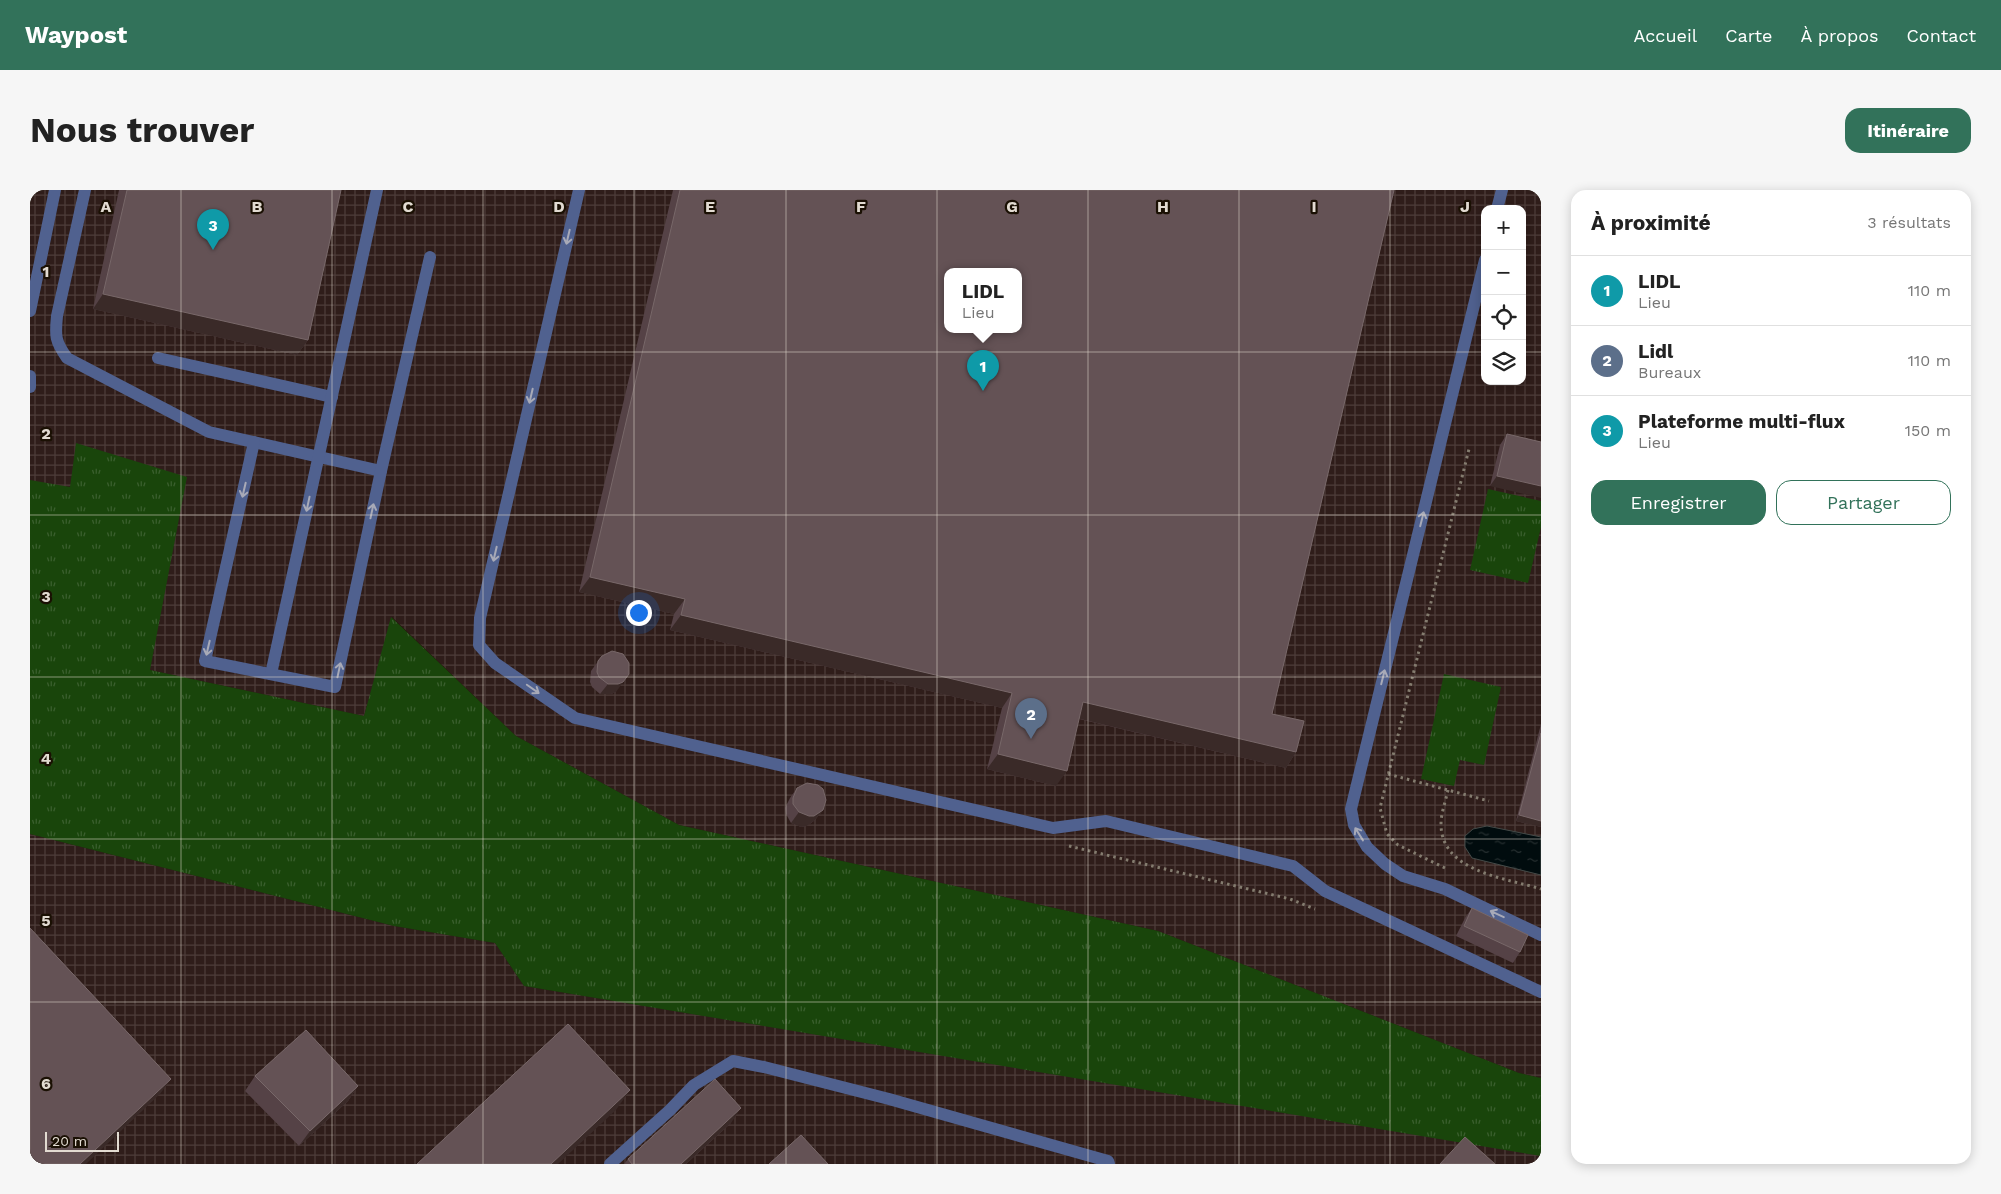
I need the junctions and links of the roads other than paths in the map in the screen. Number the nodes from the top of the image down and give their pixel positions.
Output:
1 (56, 190) edge
2 (86, 190) edge
3 (377, 190) edge
4 (579, 190) edge
5 (1502, 190) edge
6 (1498, 205) edge
7 (430, 257) dead end
8 (1481, 276) edge
9 (30, 310) edge
10 (158, 358) dead end
11 (332, 397) junction
12 (254, 442) junction
13 (319, 457) junction
14 (381, 470) junction
15 (271, 674) junction
16 (1541, 935) edge
17 (1541, 992) edge
18 (610, 1164) edge
19 (1109, 1164) edge

1 - 9 lane
2 - 12 lane
3 - 11 lane
4 -> 17 lane
5 - 6 lane
7 - 14 lane
16 -> 8 lane
10 - 11 lane
11 - 13 lane
12 - 13 lane
12 -> 15 lane
13 - 14 lane
13 -> 15 lane
15 -> 14 lane
18 - 19 lane

